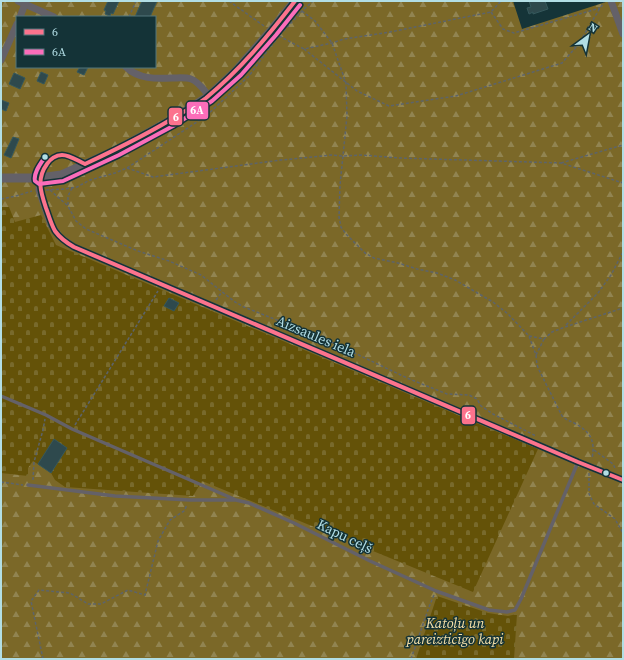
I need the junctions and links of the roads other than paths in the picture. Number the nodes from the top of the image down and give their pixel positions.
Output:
1 (612, 1) edge
2 (294, 2) edge
3 (22, 3) edge
4 (20, 16) edge
5 (52, 16) edge
6 (16, 26) edge
7 (623, 34) edge
8 (1, 60) edge
9 (127, 68) edge
10 (209, 96) junction
11 (85, 164) junction
12 (1, 178) edge
13 (40, 178) junction
14 (1, 396) edge
15 (578, 462) junction
16 (623, 480) edge
17 (30, 485) road end
18 (236, 500) junction

1 - 7 street
2 - 10 street
3 - 4 street
3 - 5 street
6 - 8 street
9 - 10 street
10 - 11 street
11 - 13 street
11 - 13 lane
12 - 13 street
13 - 15 street, Aizsaules iela
14 - 18 lane
15 - 16 street, Aizsaules iela
15 - 18 lane, Kapu ceļš
17 - 18 lane, Kapu ceļš

